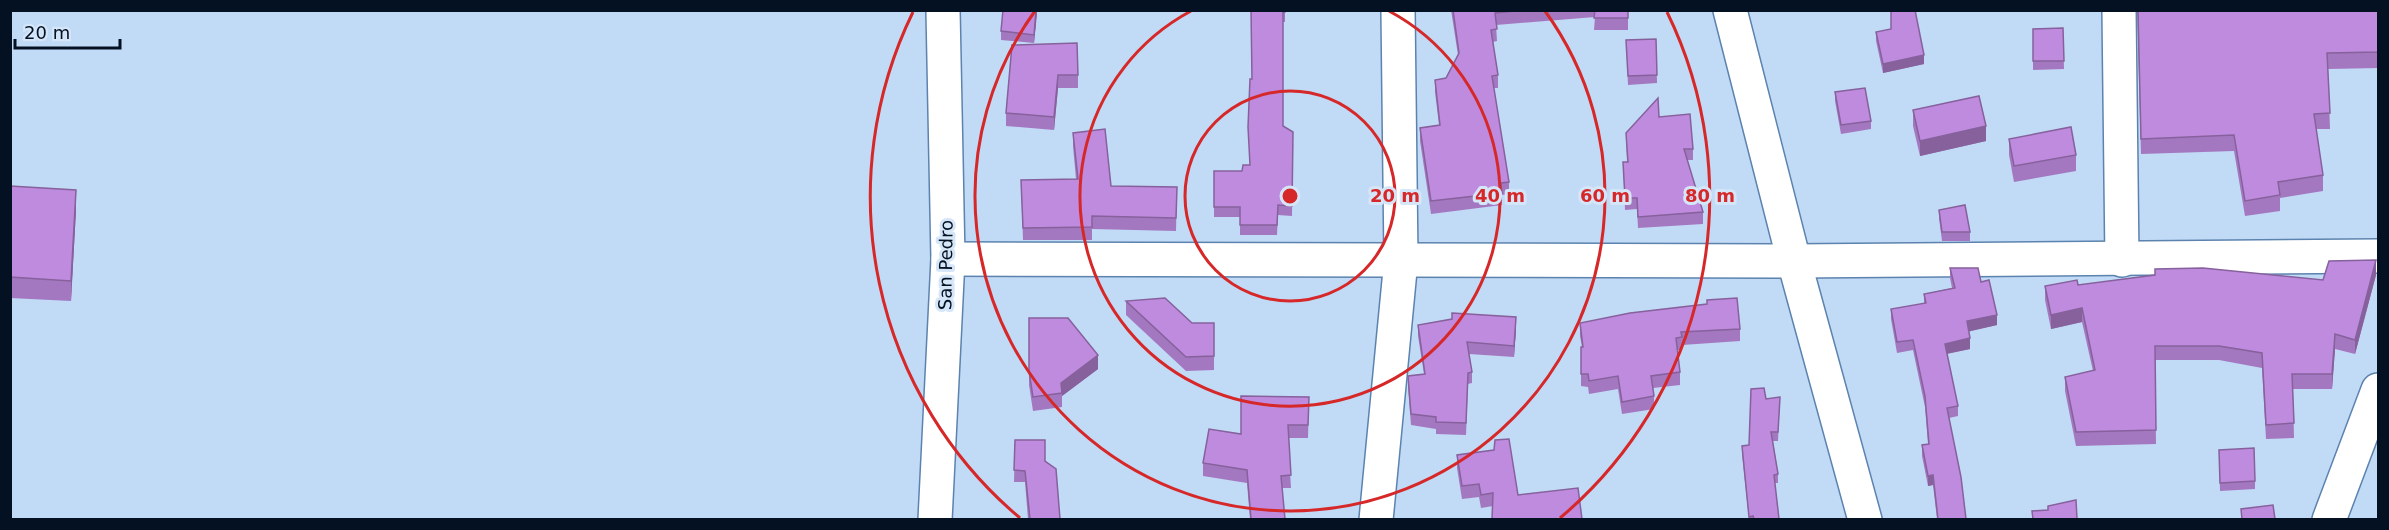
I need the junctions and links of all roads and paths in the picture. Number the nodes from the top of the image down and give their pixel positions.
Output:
1 (943, 10) edge
2 (1398, 10) edge
3 (1730, 10) edge
4 (2119, 10) edge
5 (2379, 256) edge
6 (948, 259) junction
7 (1401, 260) junction
8 (2122, 260) junction
9 (1794, 261) junction
10 (2379, 390) edge
11 (935, 519) edge
12 (1376, 519) edge
13 (1865, 519) edge
14 (2329, 519) edge

1 - 6 street, San Pedro
2 - 7 street
3 - 9 street
4 - 8 street
5 - 8 street
6 - 7 street
6 - 11 street, San Pedro
7 - 9 street
7 - 12 street
8 - 9 street
9 - 13 street
10 - 14 street

